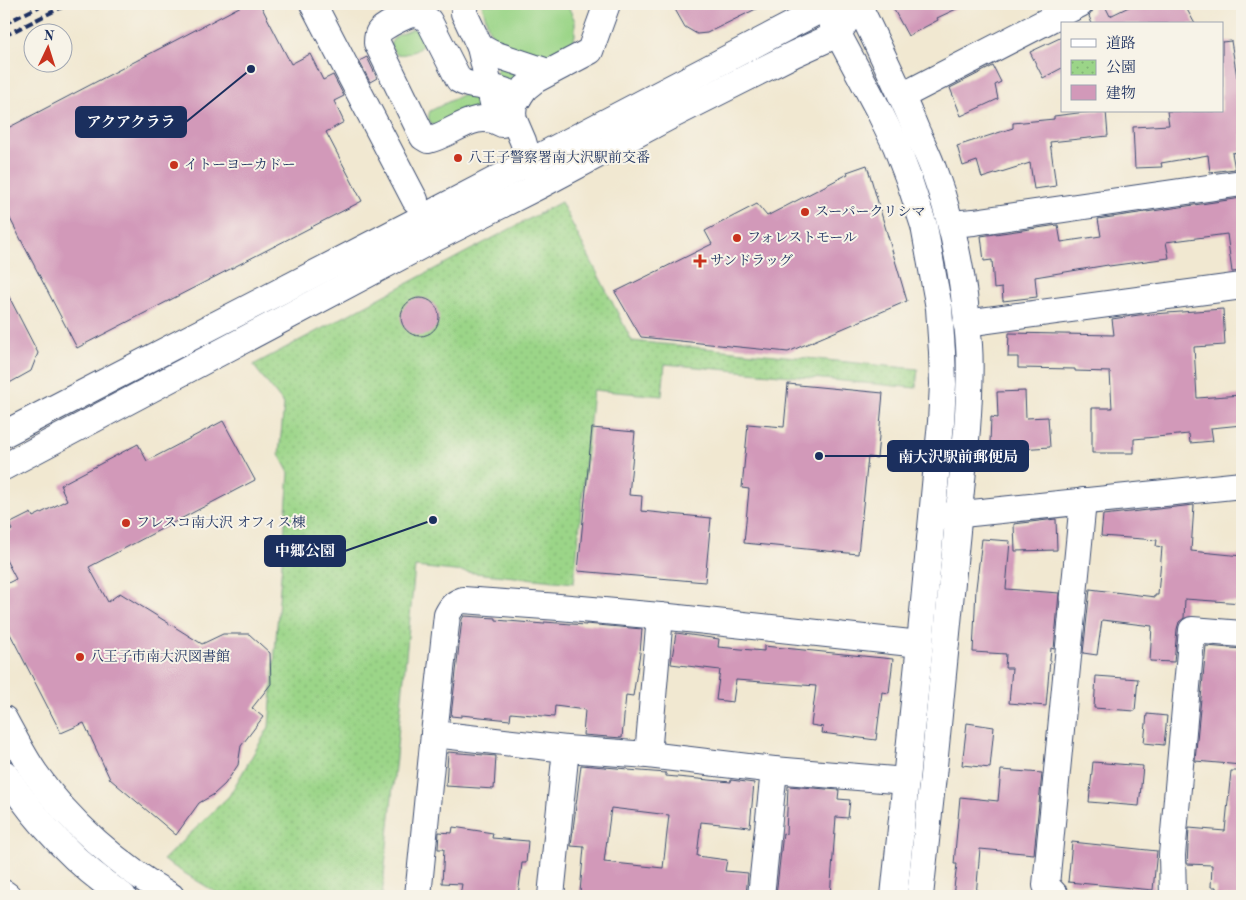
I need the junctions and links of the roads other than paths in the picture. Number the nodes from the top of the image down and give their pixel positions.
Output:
1 (313, 4) edge
2 (466, 4) edge
3 (606, 4) edge
4 (852, 4) edge
5 (858, 4) edge
6 (1080, 4) edge
7 (823, 6) edge
8 (838, 34) junction
9 (480, 47) junction
10 (548, 72) junction
11 (489, 87) junction
12 (902, 96) junction
13 (518, 99) junction
14 (502, 124) junction
15 (535, 174) junction
16 (1242, 183) edge
17 (415, 200) dead end
18 (951, 224) junction
19 (1242, 286) edge
20 (966, 323) junction
21 (4, 434) edge
22 (4, 467) edge
23 (1242, 485) edge
24 (1083, 501) junction
25 (959, 515) junction
26 (932, 517) junction
27 (660, 616) junction
28 (1242, 634) edge
29 (920, 644) junction
30 (4, 719) edge
31 (434, 734) junction
32 (566, 749) junction
33 (648, 755) junction
34 (774, 770) junction
35 (4, 773) edge
36 (906, 781) junction
37 (4, 893) edge
38 (8, 896) edge
39 (123, 896) edge
40 (171, 896) edge
41 (418, 896) edge
42 (551, 896) edge
43 (761, 896) edge
44 (894, 896) edge
45 (920, 896) edge
46 (1056, 896) edge
47 (1173, 896) edge

1 - 17 street
2 - 9 street
3 - 10 street
4 - 7 street
5 - 8 street
5 - 12 street
6 - 12 street
7 - 8 street
7 - 15 street
8 - 15 street
8 - 26 street
9 - 10 street
9 - 11 street
10 - 13 street
11 - 13 street
11 - 14 street
11 - 14 street
12 - 18 street
13 - 15 street
14 - 15 street
15 - 21 street
15 - 22 street
16 - 18 street
18 - 20 street
19 - 20 street
20 - 25 street
23 - 24 street
24 - 25 street
24 - 46 street
25 - 26 street
25 - 45 street
26 - 29 street
27 - 29 street
27 - 31 street
27 - 33 street
28 - 47 street
29 - 36 street
30 - 40 street
31 - 32 street
31 - 41 street
32 - 33 street
32 - 42 street
33 - 34 street
34 - 36 street
34 - 43 street
35 - 39 street
36 - 44 street
37 - 38 street

